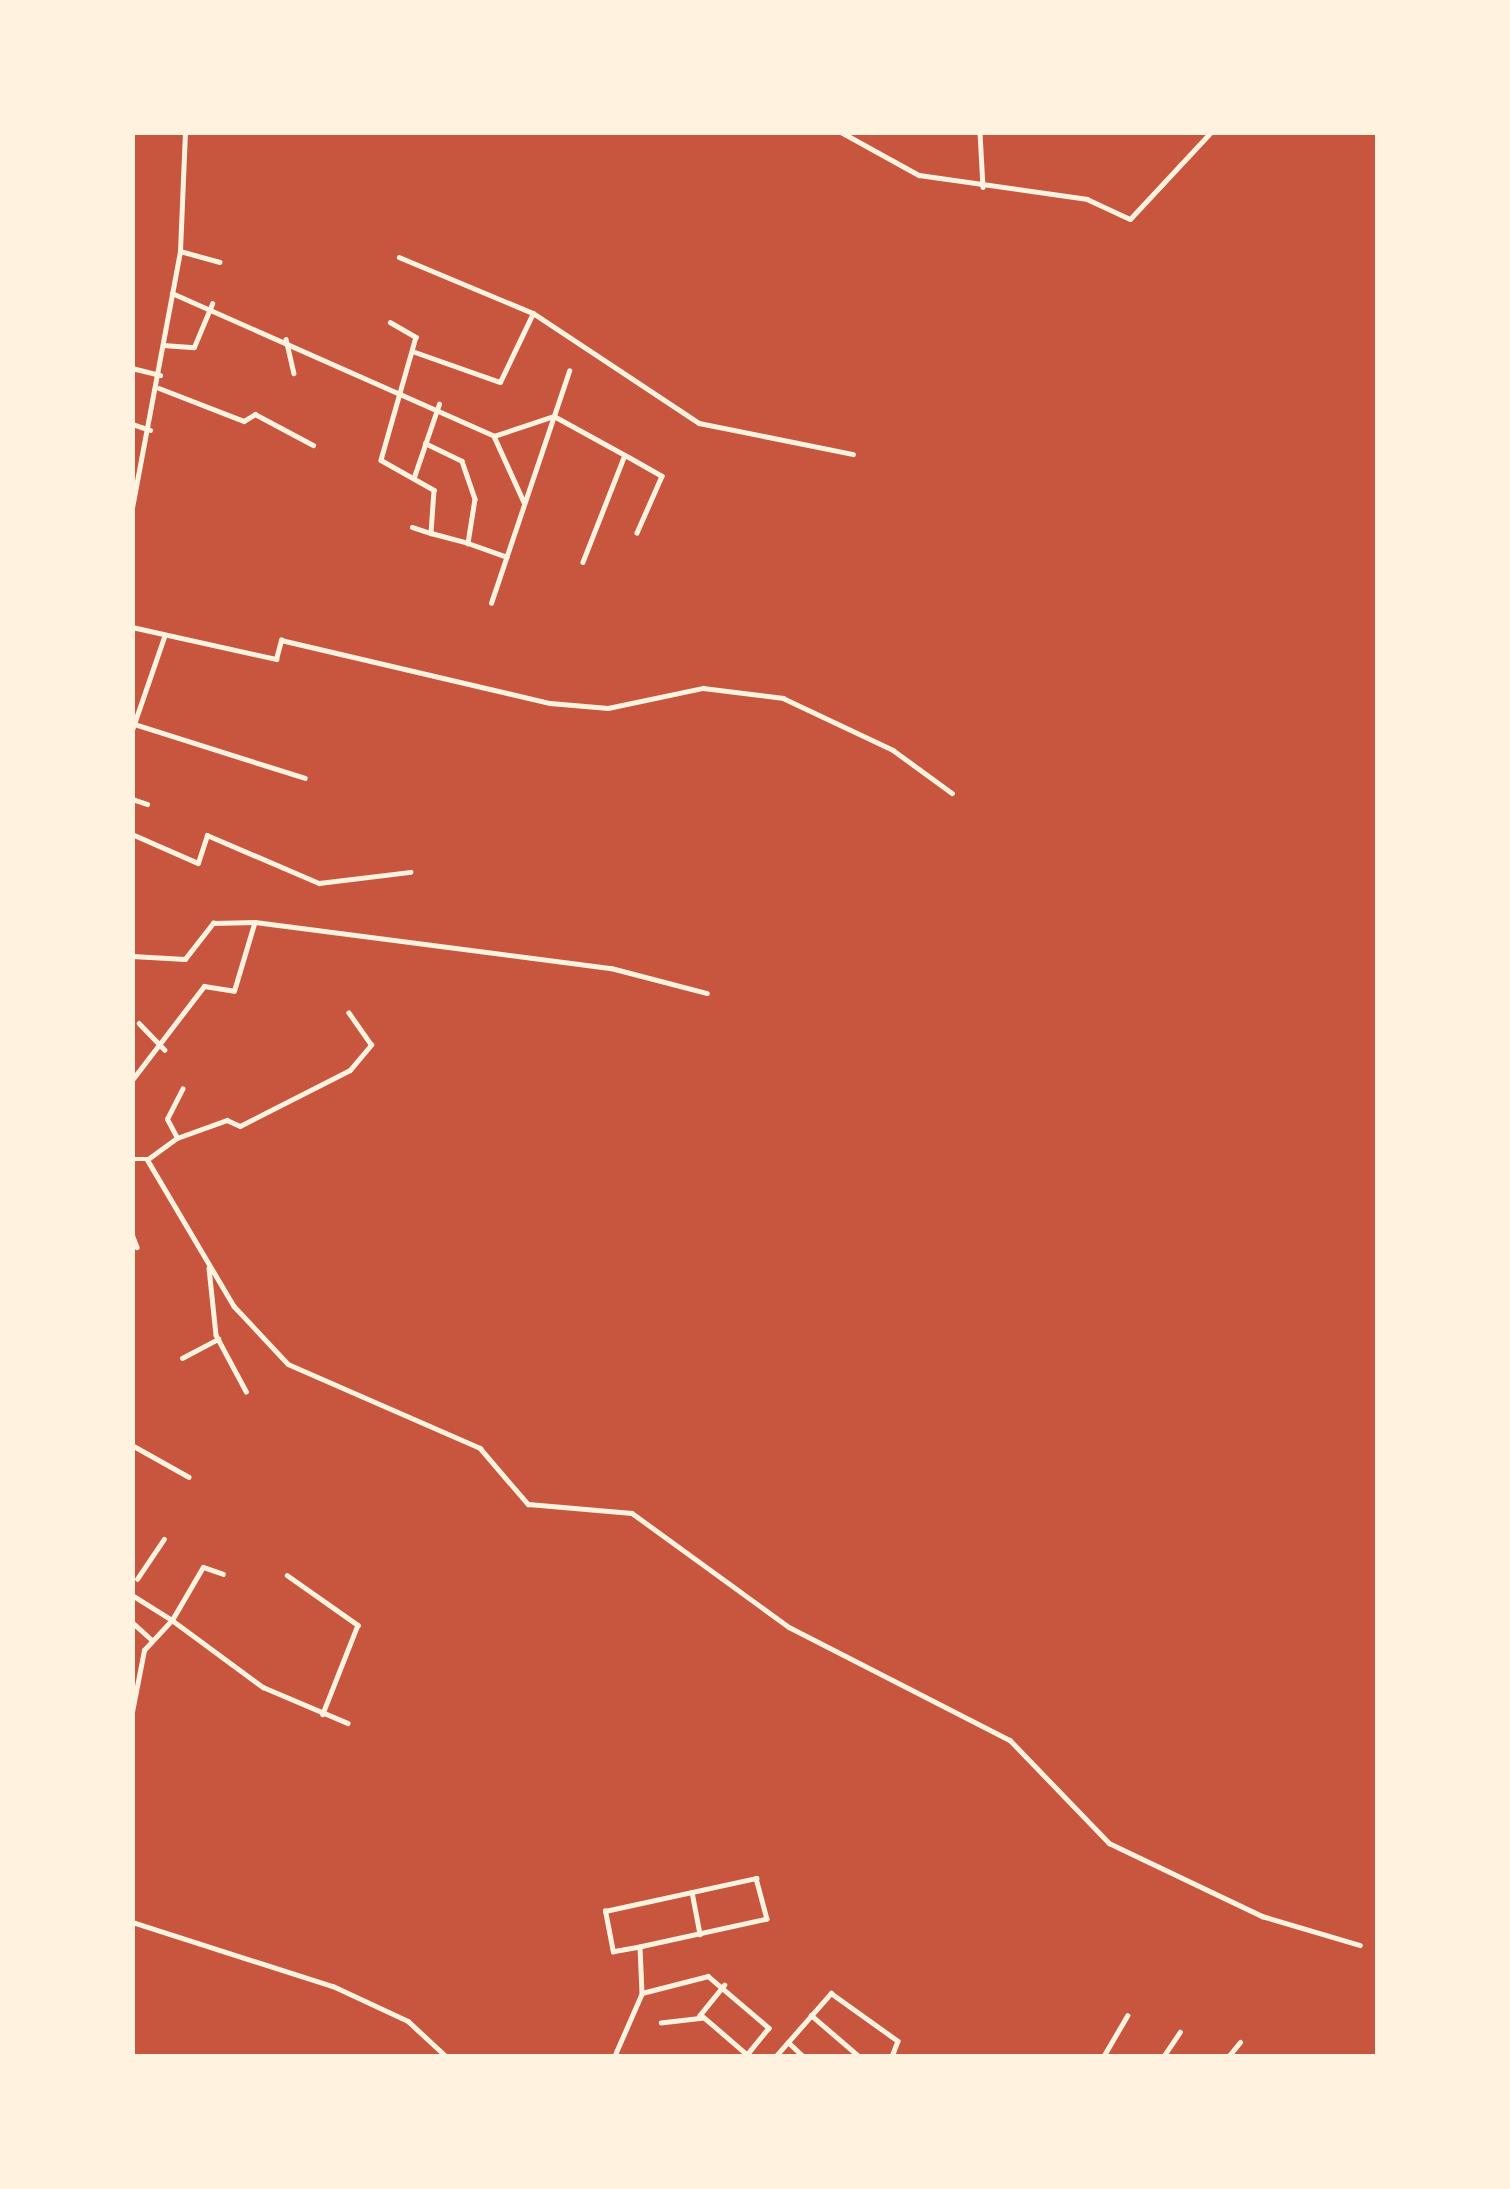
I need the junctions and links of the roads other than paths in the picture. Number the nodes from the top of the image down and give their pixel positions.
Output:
1 (185, 132) edge
2 (841, 132) edge
3 (980, 132) edge
4 (1211, 132) edge
5 (983, 187) junction
6 (180, 251) junction
7 (399, 257) dead end
8 (220, 262) dead end
9 (172, 293) junction
10 (212, 304) junction
11 (533, 313) junction
12 (390, 322) dead end
13 (286, 339) junction
14 (164, 345) junction
15 (415, 352) junction
16 (132, 368) edge
17 (569, 371) dead end
18 (294, 373) dead end
19 (160, 375) junction
20 (158, 388) junction
21 (406, 392) junction
22 (439, 404) junction
23 (554, 416) junction
24 (132, 424) edge
25 (150, 430) junction
26 (494, 436) junction
27 (425, 443) junction
28 (313, 445) dead end
29 (625, 454) junction
30 (853, 454) dead end
31 (414, 476) junction
32 (524, 502) junction
33 (132, 508) edge
34 (412, 527) dead end
35 (431, 533) junction
36 (637, 533) dead end
37 (468, 543) junction
38 (507, 557) junction
39 (583, 562) dead end
40 (491, 603) dead end
41 (132, 627) edge
42 (164, 638) junction
43 (133, 727) edge
44 (305, 778) dead end
45 (952, 793) dead end
46 (132, 799) edge
47 (146, 804) dead end
48 (132, 834) edge
49 (410, 872) dead end
50 (255, 922) junction
51 (132, 956) edge
52 (707, 993) dead end
53 (349, 1013) dead end
54 (140, 1024) dead end
55 (165, 1050) junction
56 (132, 1080) edge
57 (182, 1089) dead end
58 (177, 1138) junction
59 (132, 1159) edge
60 (147, 1159) junction
61 (132, 1234) edge
62 (136, 1247) dead end
63 (209, 1268) junction
64 (218, 1339) junction
65 (182, 1358) dead end
66 (246, 1391) dead end
67 (132, 1444) edge
68 (190, 1477) dead end
69 (164, 1538) dead end
70 (132, 1572) edge
71 (223, 1574) dead end
72 (287, 1575) dead end
73 (137, 1580) junction
74 (132, 1593) edge
75 (172, 1620) junction
76 (132, 1622) edge
77 (151, 1639) junction
78 (132, 1712) edge
79 (323, 1714) junction
80 (348, 1723) dead end
81 (692, 1892) junction
82 (132, 1922) edge
83 (700, 1934) junction
84 (1360, 1945) dead end
85 (640, 1947) junction
86 (724, 1985) junction
87 (642, 1993) junction
88 (812, 2015) junction
89 (699, 2016) junction
90 (1127, 2016) dead end
91 (661, 2023) dead end
92 (1180, 2032) dead end
93 (788, 2042) junction
94 (1240, 2042) dead end
95 (447, 2057) edge
96 (614, 2057) edge
97 (775, 2057) edge
98 (804, 2057) edge
99 (860, 2057) edge
100 (892, 2057) edge
101 (1103, 2057) edge
102 (1163, 2057) edge
103 (1228, 2057) edge

1 - 6 street
2 - 5 street
3 - 5 street
4 - 5 street
6 - 8 street
6 - 9 street
7 - 11 street
9 - 10 street
9 - 14 street
10 - 13 street
10 - 14 street
11 - 15 street
11 - 30 street
12 - 15 street
13 - 18 street
13 - 21 street
14 - 19 street
15 - 21 street
16 - 19 street
17 - 23 street
19 - 20 street
20 - 25 street
20 - 28 street
21 - 22 street
21 - 31 street
22 - 26 street
22 - 27 street
23 - 26 street
23 - 29 street
23 - 32 street
24 - 25 street
25 - 33 street
26 - 32 street
27 - 31 street
27 - 37 street
29 - 36 street
29 - 39 street
31 - 35 street
32 - 38 street
34 - 35 street
35 - 37 street
37 - 38 street
38 - 40 street
41 - 42 street
42 - 43 street
42 - 45 street
43 - 44 street
46 - 47 street
48 - 49 street
50 - 51 street
50 - 52 street
50 - 55 street
53 - 58 street
54 - 55 street
55 - 56 street
57 - 58 street
58 - 60 street
59 - 60 street
60 - 63 street
61 - 62 street
63 - 64 street
63 - 84 street
64 - 65 street
64 - 66 street
67 - 68 street
69 - 73 street
70 - 73 street
71 - 75 street
72 - 79 street
73 - 74 street
74 - 75 street
75 - 77 street
75 - 79 street
76 - 77 street
77 - 78 street
79 - 80 street
81 - 83 street
81 - 83 street
81 - 85 street
82 - 95 street
83 - 85 street
85 - 87 street
86 - 87 street
86 - 89 street
86 - 89 street
87 - 96 street
88 - 93 street
88 - 99 street
88 - 100 street
89 - 91 street
90 - 101 street
92 - 102 street
93 - 97 street
93 - 98 street
94 - 103 street

